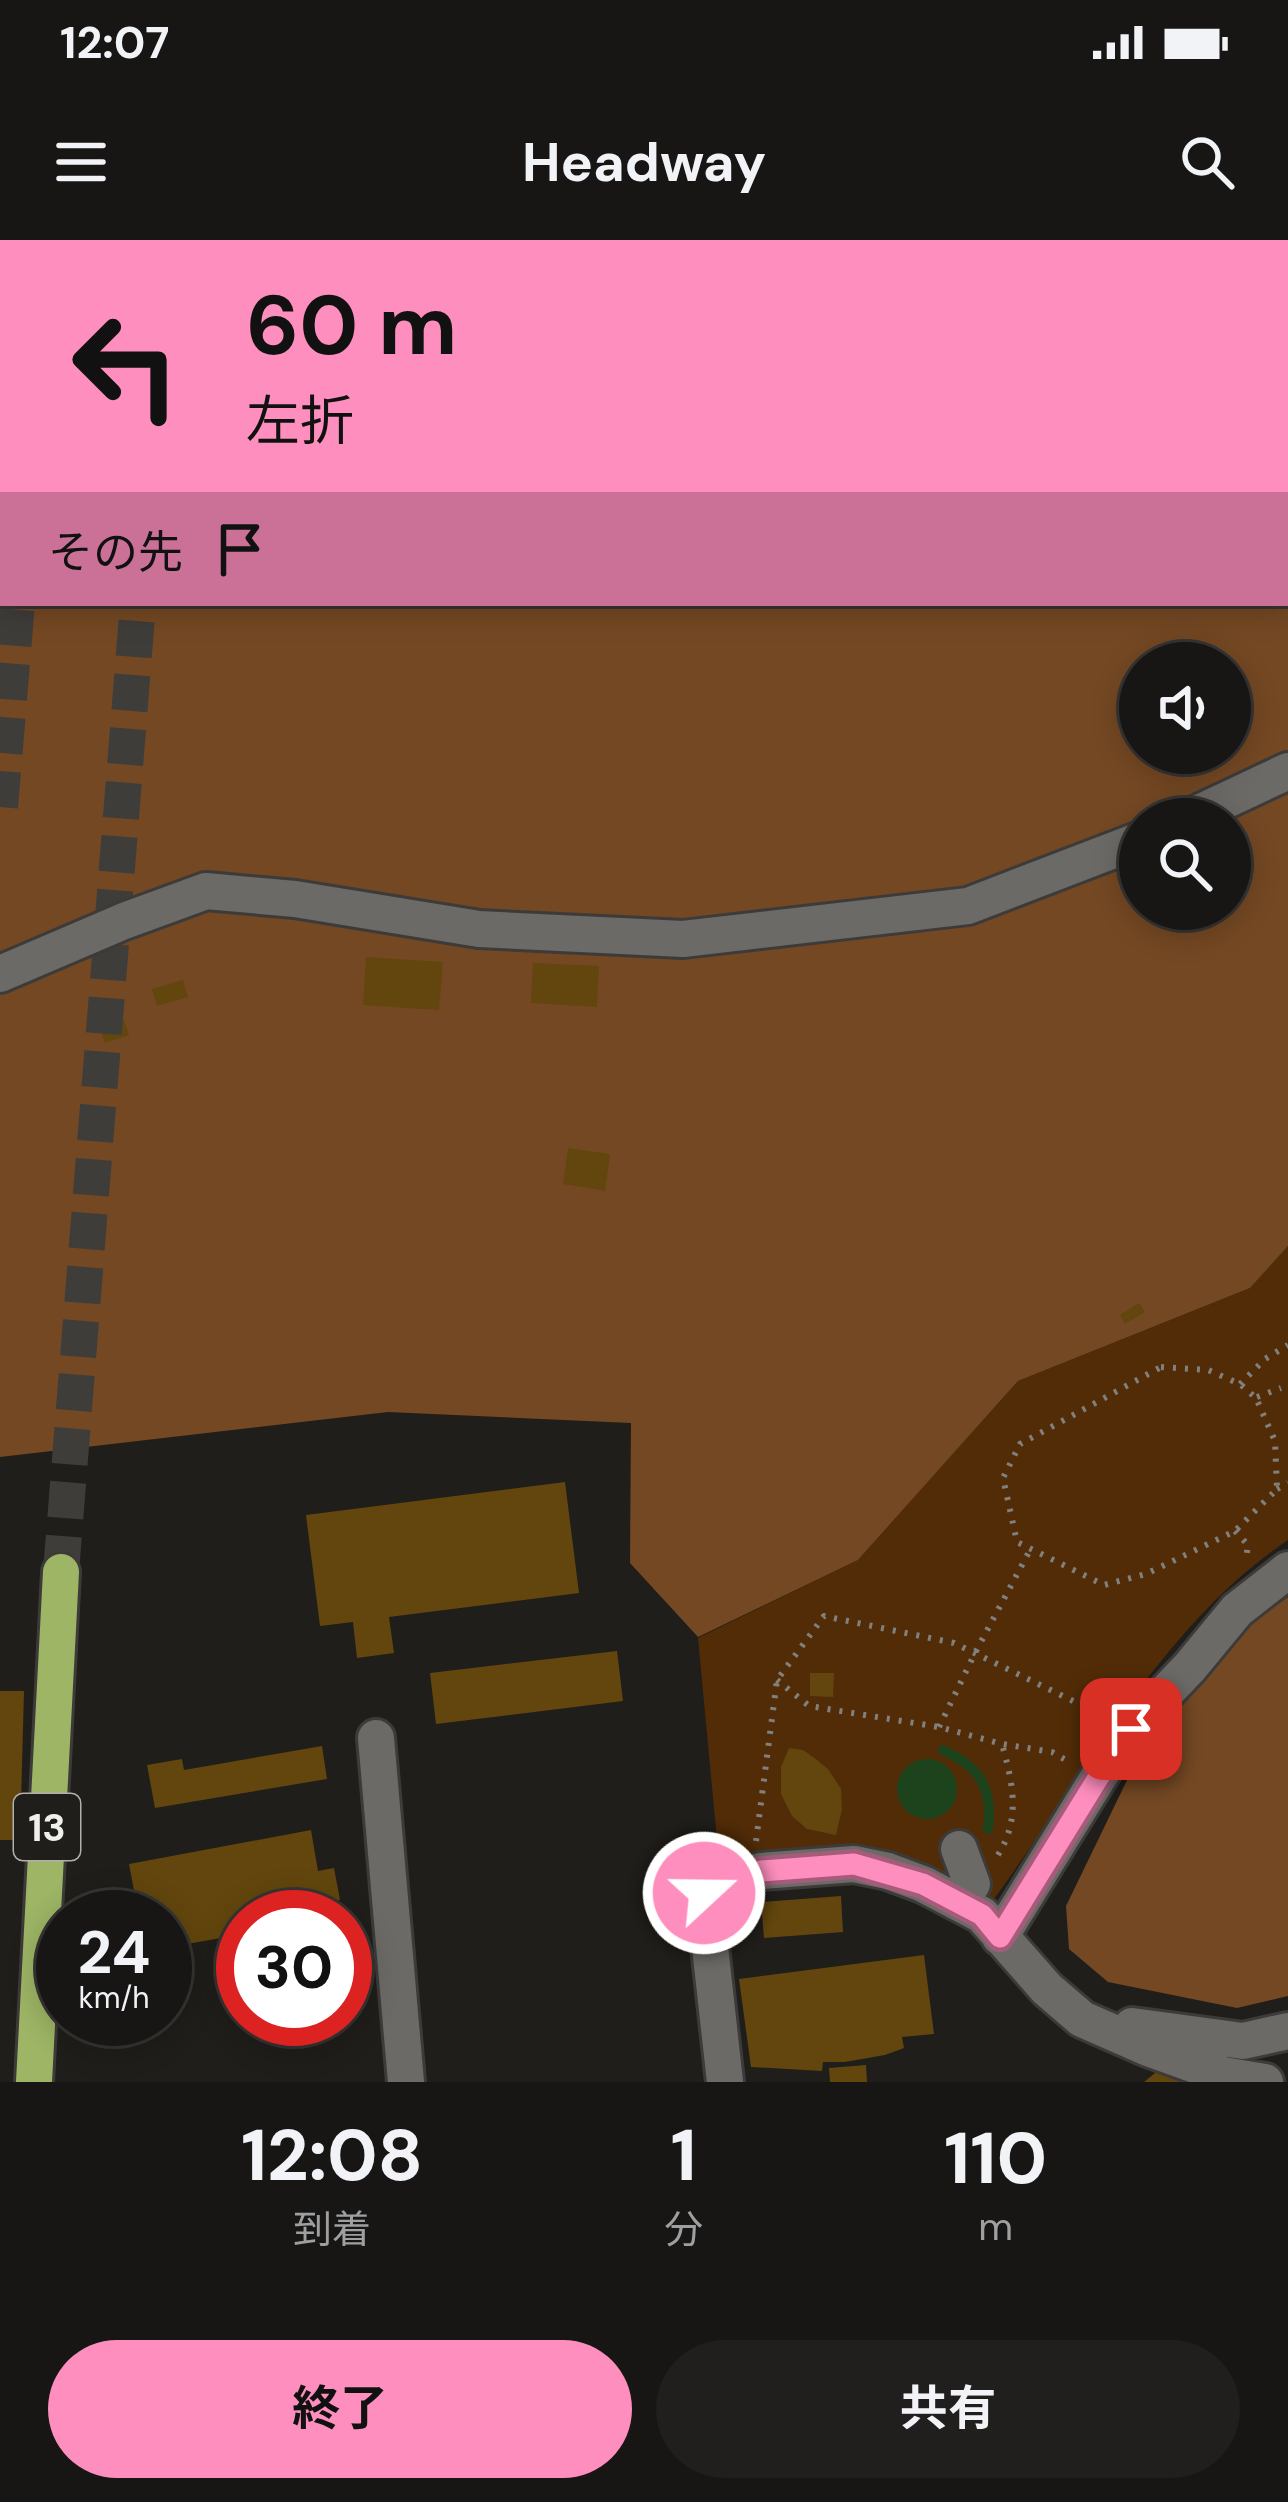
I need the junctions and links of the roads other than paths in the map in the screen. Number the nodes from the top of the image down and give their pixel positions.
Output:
1 (1288, 771) edge
2 (1231, 798) edge
3 (1119, 848) edge
4 (0, 974) edge
5 (1288, 1570) edge
6 (61, 1572) tunnel mouth
7 (376, 1738) dead end
8 (1000, 1937) junction
9 (1082, 2019) junction
10 (1288, 2030) edge
11 (34, 2082) edge
12 (406, 2082) edge
13 (725, 2082) edge
14 (1265, 2082) edge

1 - 2 street
3 - 4 street
5 - 8 street
6 - 11 highway, 13
7 - 12 street
8 - 9 street
8 - 13 street
9 - 10 street
9 - 14 street

